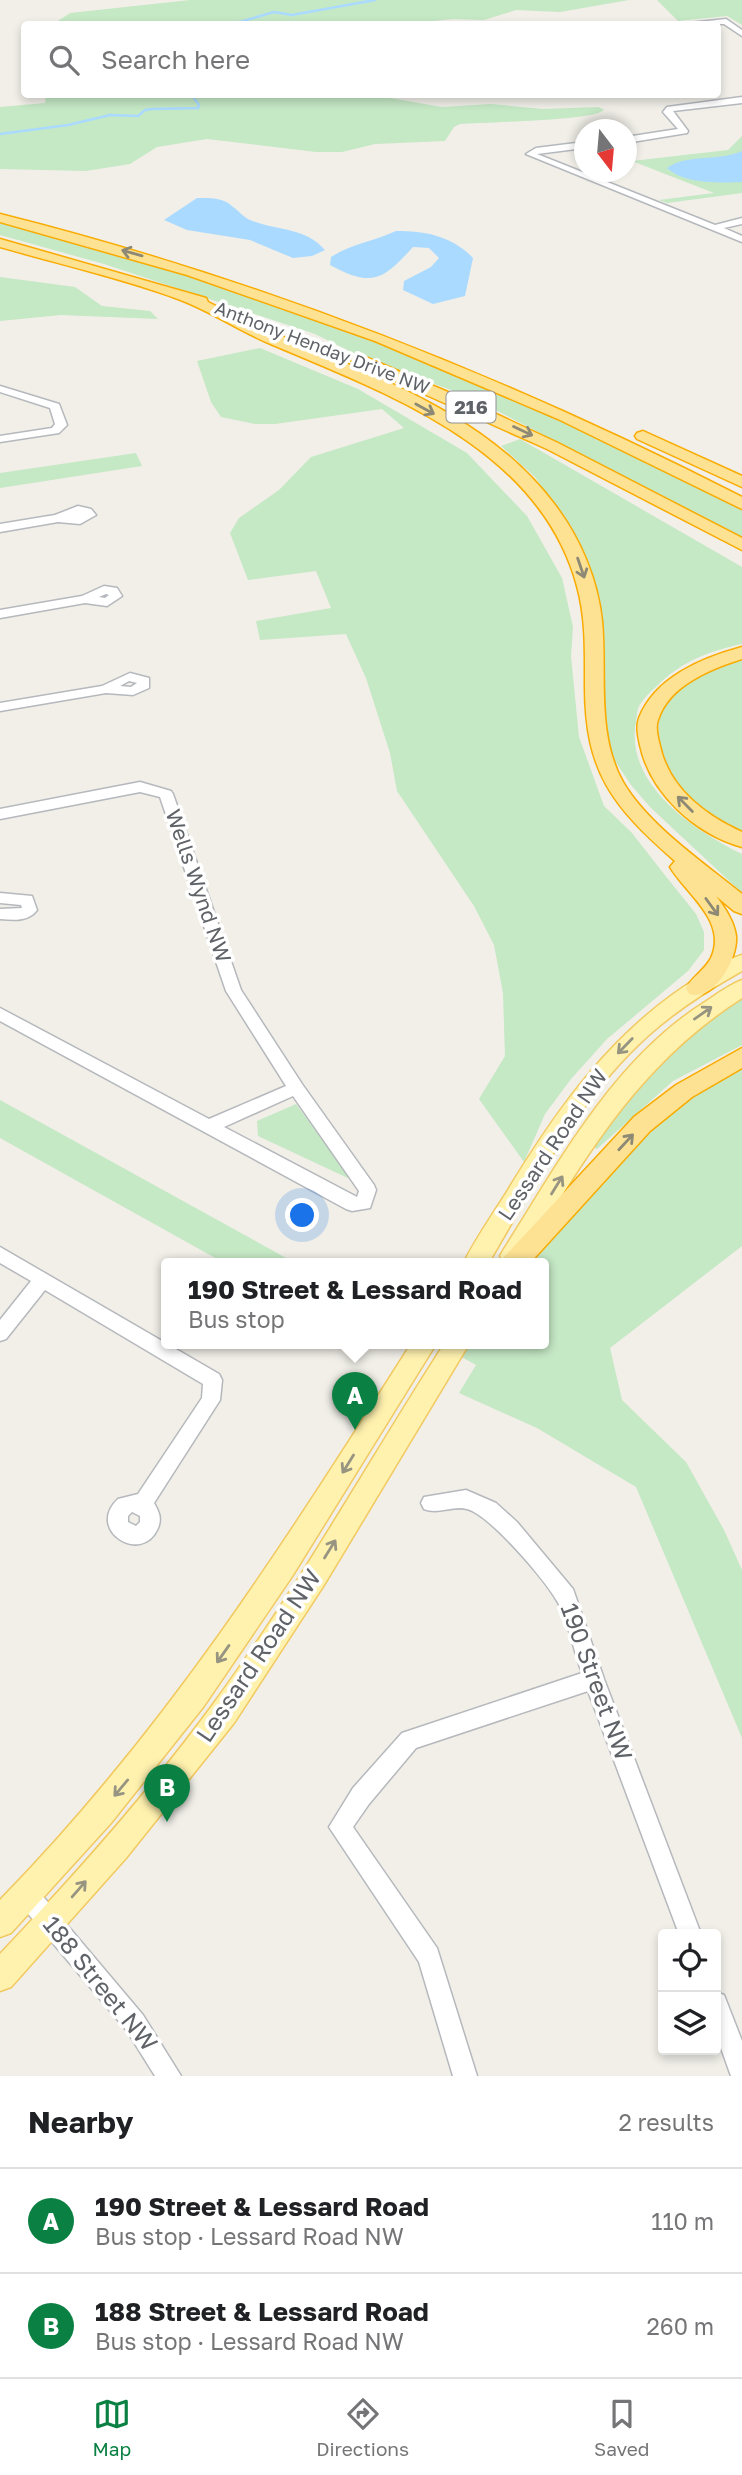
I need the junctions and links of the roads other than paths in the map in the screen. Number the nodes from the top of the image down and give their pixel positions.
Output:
1 (721, 21) edge
2 (742, 34) edge
3 (721, 94) edge
4 (742, 100) edge
5 (729, 102) junction
6 (637, 138) edge
7 (574, 146) edge
8 (574, 172) edge
9 (600, 182) edge
10 (0, 218) edge
11 (742, 220) edge
12 (714, 228) junction
13 (742, 239) edge
14 (0, 243) edge
15 (197, 273) junction
16 (186, 297) junction
17 (0, 389) edge
18 (0, 439) edge
19 (621, 442) junction
20 (742, 482) edge
21 (742, 495) edge
22 (742, 504) edge
23 (58, 518) dead end
24 (0, 528) edge
25 (742, 545) edge
26 (85, 599) dead end
27 (0, 614) edge
28 (742, 653) edge
29 (106, 689) dead end
30 (0, 707) edge
31 (0, 814) edge
32 (639, 815) junction
33 (742, 840) edge
34 (0, 898) edge
35 (742, 906) edge
36 (0, 914) edge
37 (742, 962) edge
38 (697, 988) junction
39 (742, 988) edge
40 (0, 1014) edge
41 (742, 1057) edge
42 (296, 1088) junction
43 (208, 1127) junction
44 (0, 1254) edge
45 (479, 1258) edge
46 (511, 1258) edge
47 (519, 1258) edge
48 (43, 1280) junction
49 (0, 1337) edge
50 (421, 1349) edge
51 (454, 1349) edge
52 (431, 1503) dead end
53 (142, 1504) dead end
54 (594, 1679) junction
55 (27, 1895) junction
56 (0, 1922) edge
57 (50, 1922) junction
58 (688, 1929) edge
59 (0, 1976) edge
60 (721, 2016) edge
61 (742, 2073) edge
62 (169, 2076) edge
63 (465, 2076) edge

1 - 2 street
3 - 5 street
4 - 5 street
5 - 6 street
7 - 8 street
9 - 12 street
15 -> 10 highway, Anthony Henday Drive NW / 216
11 - 12 street
12 - 13 street
14 - 16 highway, Anthony Henday Drive NW / 216
15 - 19 highway, Anthony Henday Drive NW / 216
15 - 20 highway
16 -> 25 highway, Anthony Henday Drive NW / 216
16 -> 32 highway
17 - 18 street
19 - 21 highway
19 - 22 highway, Anthony Henday Drive NW / 216
23 - 24 street
26 - 27 street
33 -> 28 highway
29 - 30 street
31 - 42 street, Wells Wynd NW
32 - 35 highway
32 -> 38 highway
34 - 36 street
37 - 38 main road, Lessard Road NW
38 -> 45 main road, Lessard Road NW
46 -> 39 main road, Lessard Road NW
40 - 43 street, Wells Wynd NW
47 -> 41 highway
42 - 43 street
42 - 43 street, Wells Wynd NW
44 - 48 street
48 - 49 street
48 - 53 street
50 -> 55 main road, Lessard Road NW
57 -> 51 main road, Lessard Road NW
52 - 54 street, 190 Street NW
54 - 58 street, 190 Street NW
54 - 63 street
55 - 56 main road, Lessard Road NW
55 - 57 street, 188 Street NW
57 - 59 main road, Lessard Road NW
57 - 62 street, 188 Street NW
60 - 61 street

